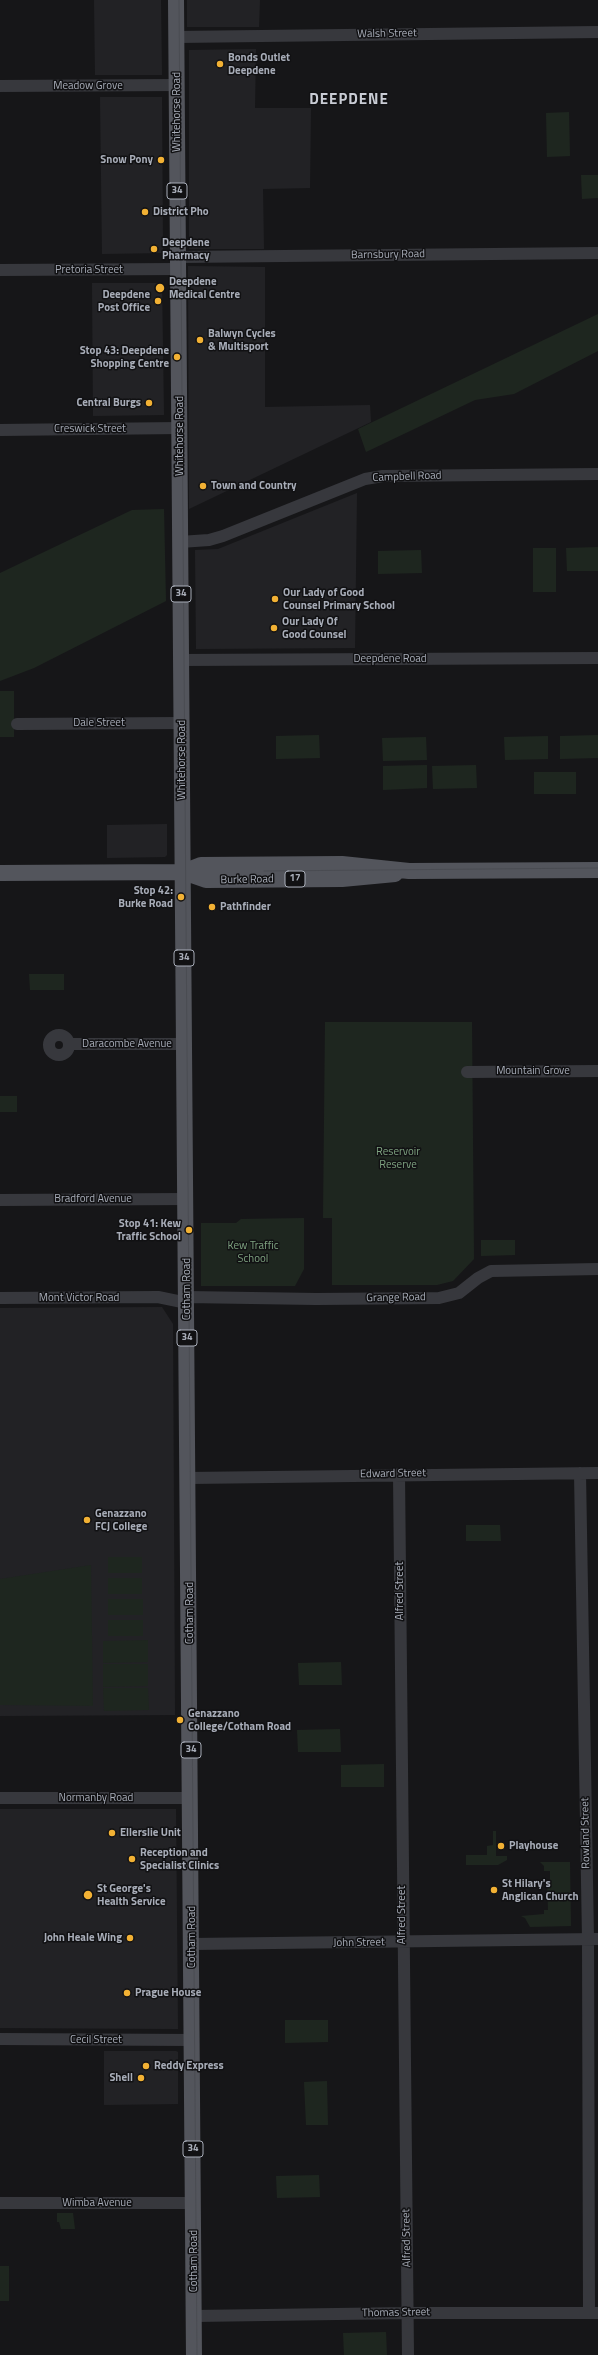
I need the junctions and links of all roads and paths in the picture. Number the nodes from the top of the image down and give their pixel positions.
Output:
1 (176, 0) edge
2 (598, 32) edge
3 (176, 36) junction
4 (176, 85) junction
5 (0, 86) edge
6 (598, 253) edge
7 (178, 263) junction
8 (0, 270) edge
9 (180, 428) junction
10 (0, 430) edge
11 (598, 474) edge
12 (180, 542) junction
13 (598, 658) edge
14 (182, 660) junction
15 (182, 723) junction
16 (17, 724) dead end
17 (598, 870) edge
18 (183, 872) junction
19 (0, 873) edge
20 (69, 1044) dead end
21 (184, 1044) junction
22 (598, 1071) edge
23 (467, 1072) dead end
24 (186, 1199) junction
25 (0, 1200) edge
26 (598, 1269) edge
27 (187, 1297) junction
28 (0, 1298) edge
29 (580, 1473) junction
30 (598, 1473) edge
31 (399, 1474) junction
32 (189, 1478) junction
33 (0, 1798) edge
34 (191, 1798) junction
35 (593, 1939) edge
36 (403, 1942) junction
37 (192, 1944) junction
38 (0, 2039) edge
39 (193, 2040) junction
40 (0, 2203) edge
41 (194, 2204) junction
42 (408, 2313) junction
43 (594, 2313) edge
44 (194, 2316) junction
45 (194, 2355) edge
46 (408, 2355) edge

1 - 3 main road, Whitehorse Road / 34
2 - 3 street, Walsh Street
3 - 4 main road, Whitehorse Road / 34
4 - 5 street, Meadow Grove
4 - 7 main road, Whitehorse Road / 34
6 - 7 street, Barnsbury Road
7 - 8 street, Pretoria Street
7 - 9 main road, Whitehorse Road / 34
9 - 10 street, Creswick Street
9 - 12 main road, Whitehorse Road / 34
11 - 12 street, Campbell Road
12 - 14 main road, Whitehorse Road / 34
13 - 14 street, Deepdene Road
14 - 15 main road, Whitehorse Road / 34
15 - 16 street, Dale Street
15 - 18 main road, Whitehorse Road / 34
17 - 18 main road, Burke Road / 17
18 - 19 main road, Burke Road / 17
18 - 21 main road, Cotham Road / 34
20 - 21 street, Daracombe Avenue
21 - 24 main road, Cotham Road / 34
22 - 23 street, Mountain Grove
24 - 25 street, Bradford Avenue
24 - 27 main road, Cotham Road / 34
26 - 27 street, Grange Road
27 - 28 street, Mont Victor Road
27 - 32 main road, Cotham Road / 34
29 - 30 street, Edward Street
29 - 31 street, Edward Street
29 - 35 street, Rowland Street
31 - 32 street, Edward Street
31 - 36 street, Alfred Street
32 - 34 main road, Cotham Road / 34
33 - 34 street, Normanby Road
34 - 37 main road, Cotham Road / 34
35 - 36 street, John Street
35 - 43 street, Rowland Street
36 - 37 street, John Street
36 - 42 street, Alfred Street
37 - 39 main road, Cotham Road / 34
38 - 39 street, Cecil Street
39 - 41 main road, Cotham Road / 34
40 - 41 street, Wimba Avenue
41 - 44 main road, Cotham Road / 34
42 - 43 street, Thomas Street
42 - 44 street, Thomas Street
42 - 46 street, Alfred Street
44 - 45 main road, Cotham Road / 34

